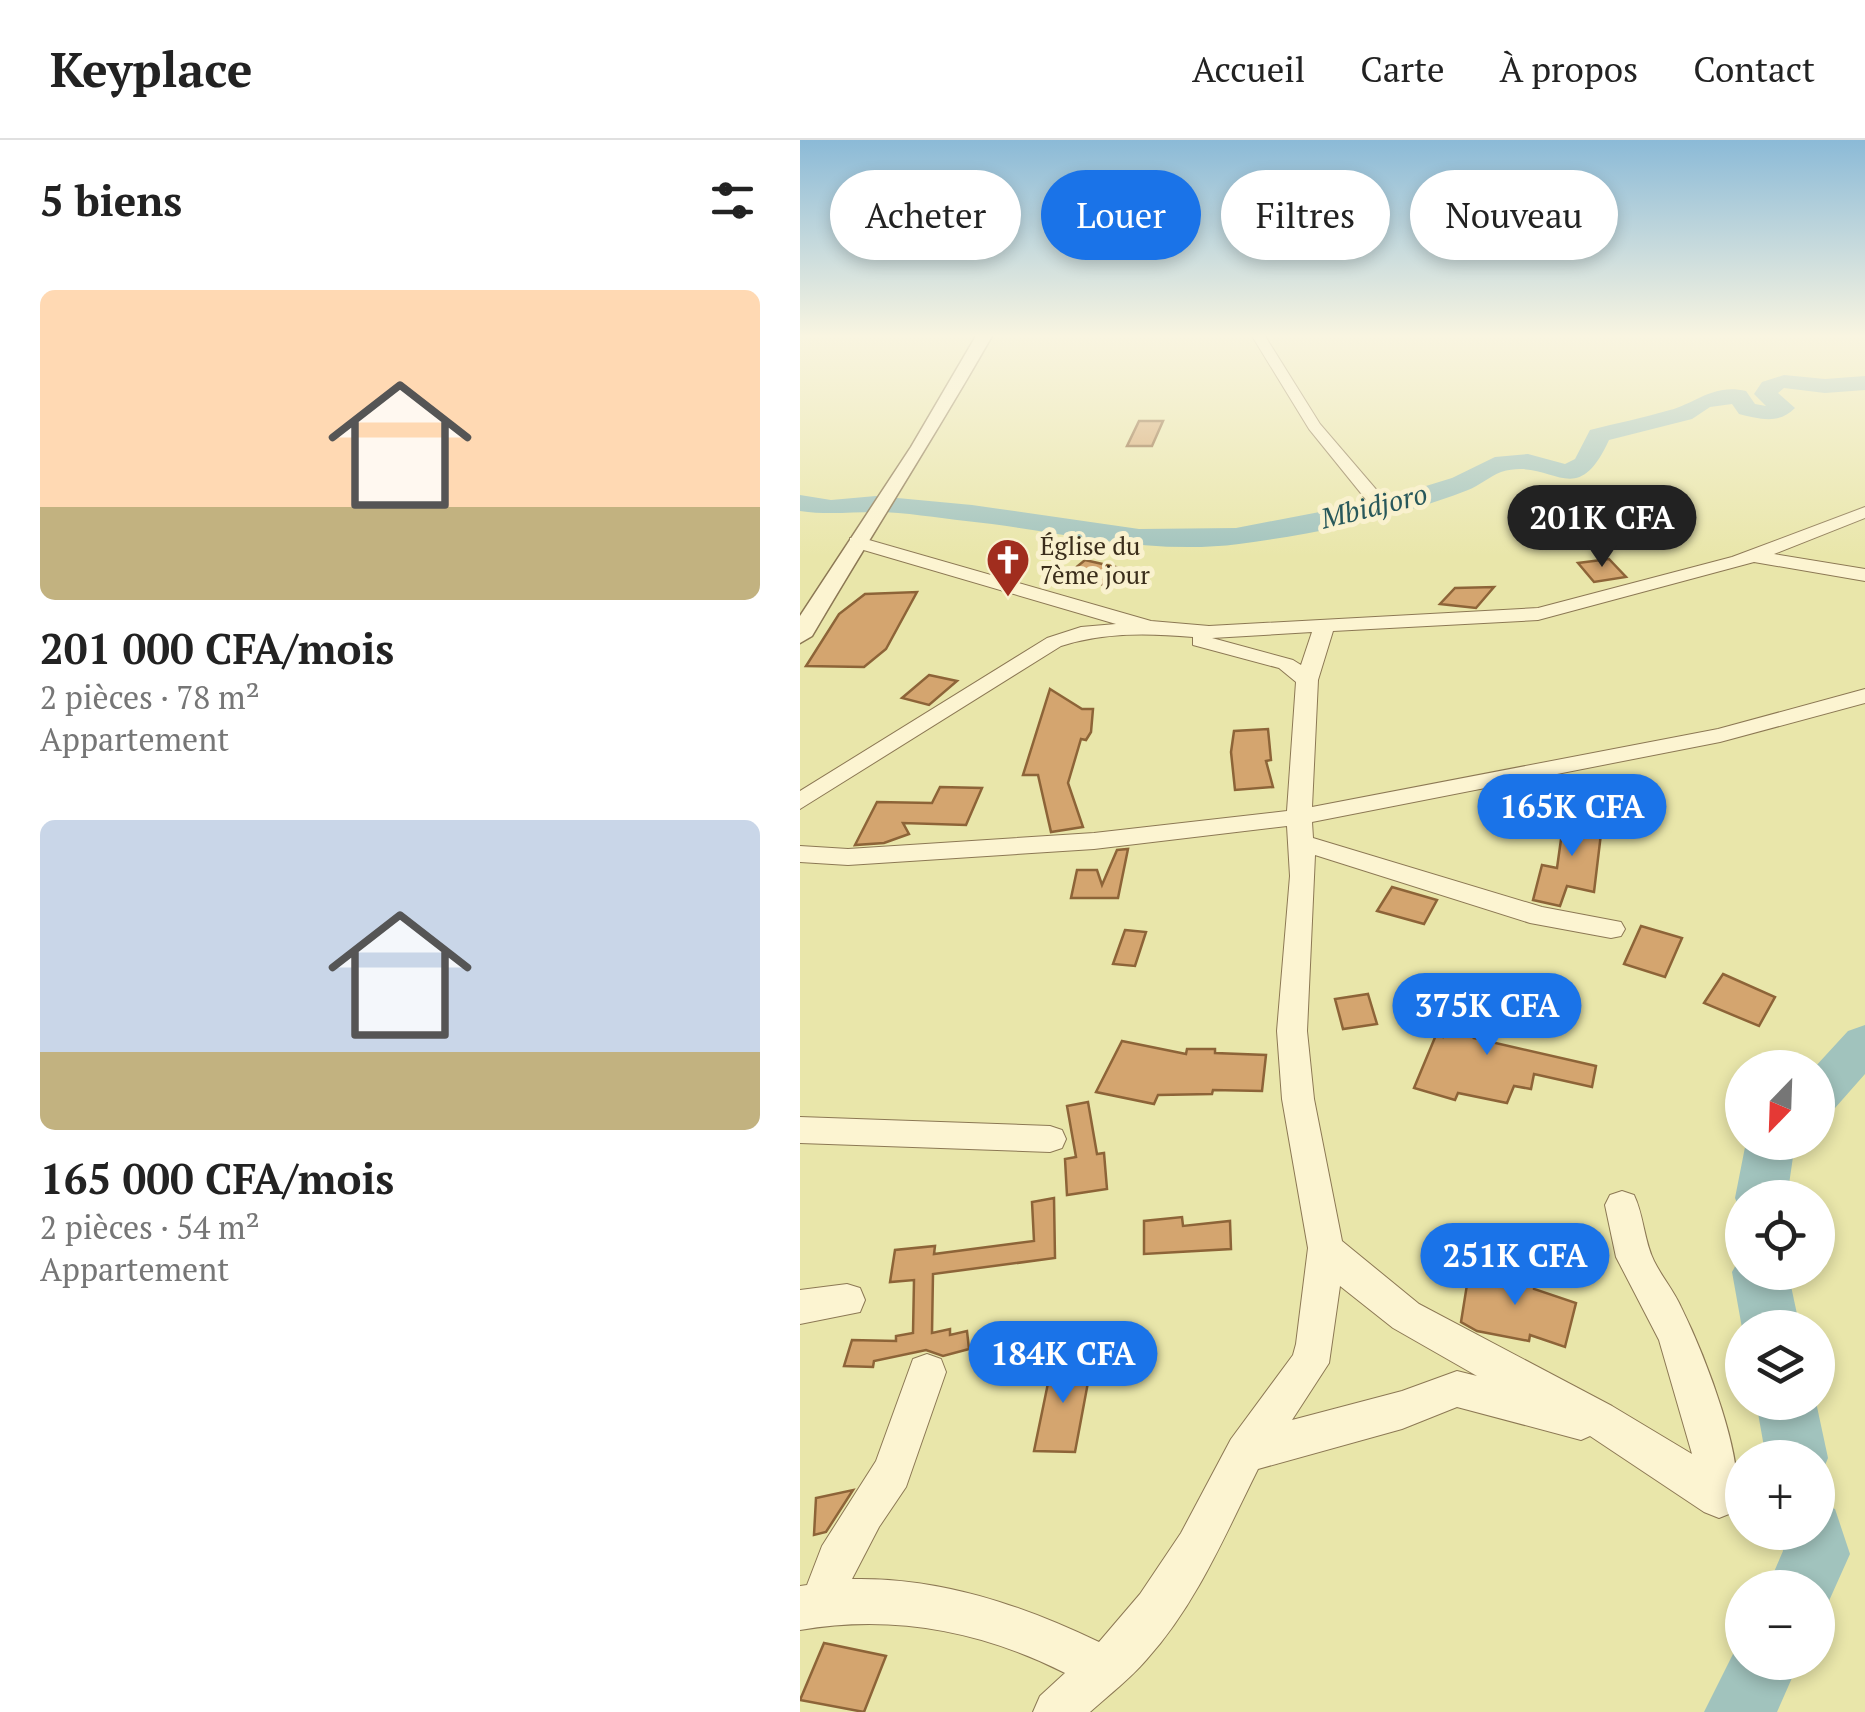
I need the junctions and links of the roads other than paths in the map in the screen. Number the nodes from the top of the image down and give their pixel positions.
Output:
1 (940, 409) edge
2 (1304, 409) edge
3 (1374, 498) dead end
4 (1865, 512) edge
5 (856, 542) junction
6 (1753, 556) junction
7 (1865, 576) edge
8 (1087, 608) junction
9 (1150, 627) junction
10 (1324, 627) junction
11 (1176, 632) junction
12 (1081, 633) junction
13 (800, 636) edge
14 (1307, 680) junction
15 (1865, 696) edge
16 (800, 802) edge
17 (1300, 830) junction
18 (800, 854) edge
19 (1611, 929) dead end
20 (800, 1130) edge
21 (1050, 1139) dead end
22 (1622, 1205) dead end
23 (1326, 1248) junction
24 (847, 1300) dead end
25 (800, 1307) edge
26 (927, 1372) dead end
27 (1607, 1425) junction
28 (1245, 1453) junction
29 (811, 1605) edge
30 (1106, 1669) junction
31 (1056, 1712) edge

1 - 5 street
2 - 3 street
4 - 6 street
5 - 8 street
5 - 13 street
6 - 7 street
6 - 10 street
8 - 9 street
8 - 12 street
9 - 11 street
9 - 12 street
10 - 11 street
10 - 14 street
11 - 14 street
12 - 16 street
14 - 17 street
15 - 17 street
17 - 18 street
17 - 19 street
17 - 23 street
20 - 21 street
22 - 27 street
23 - 27 street
23 - 28 street
24 - 25 street
26 - 29 street
27 - 28 street
28 - 30 street
29 - 30 street
30 - 31 street

